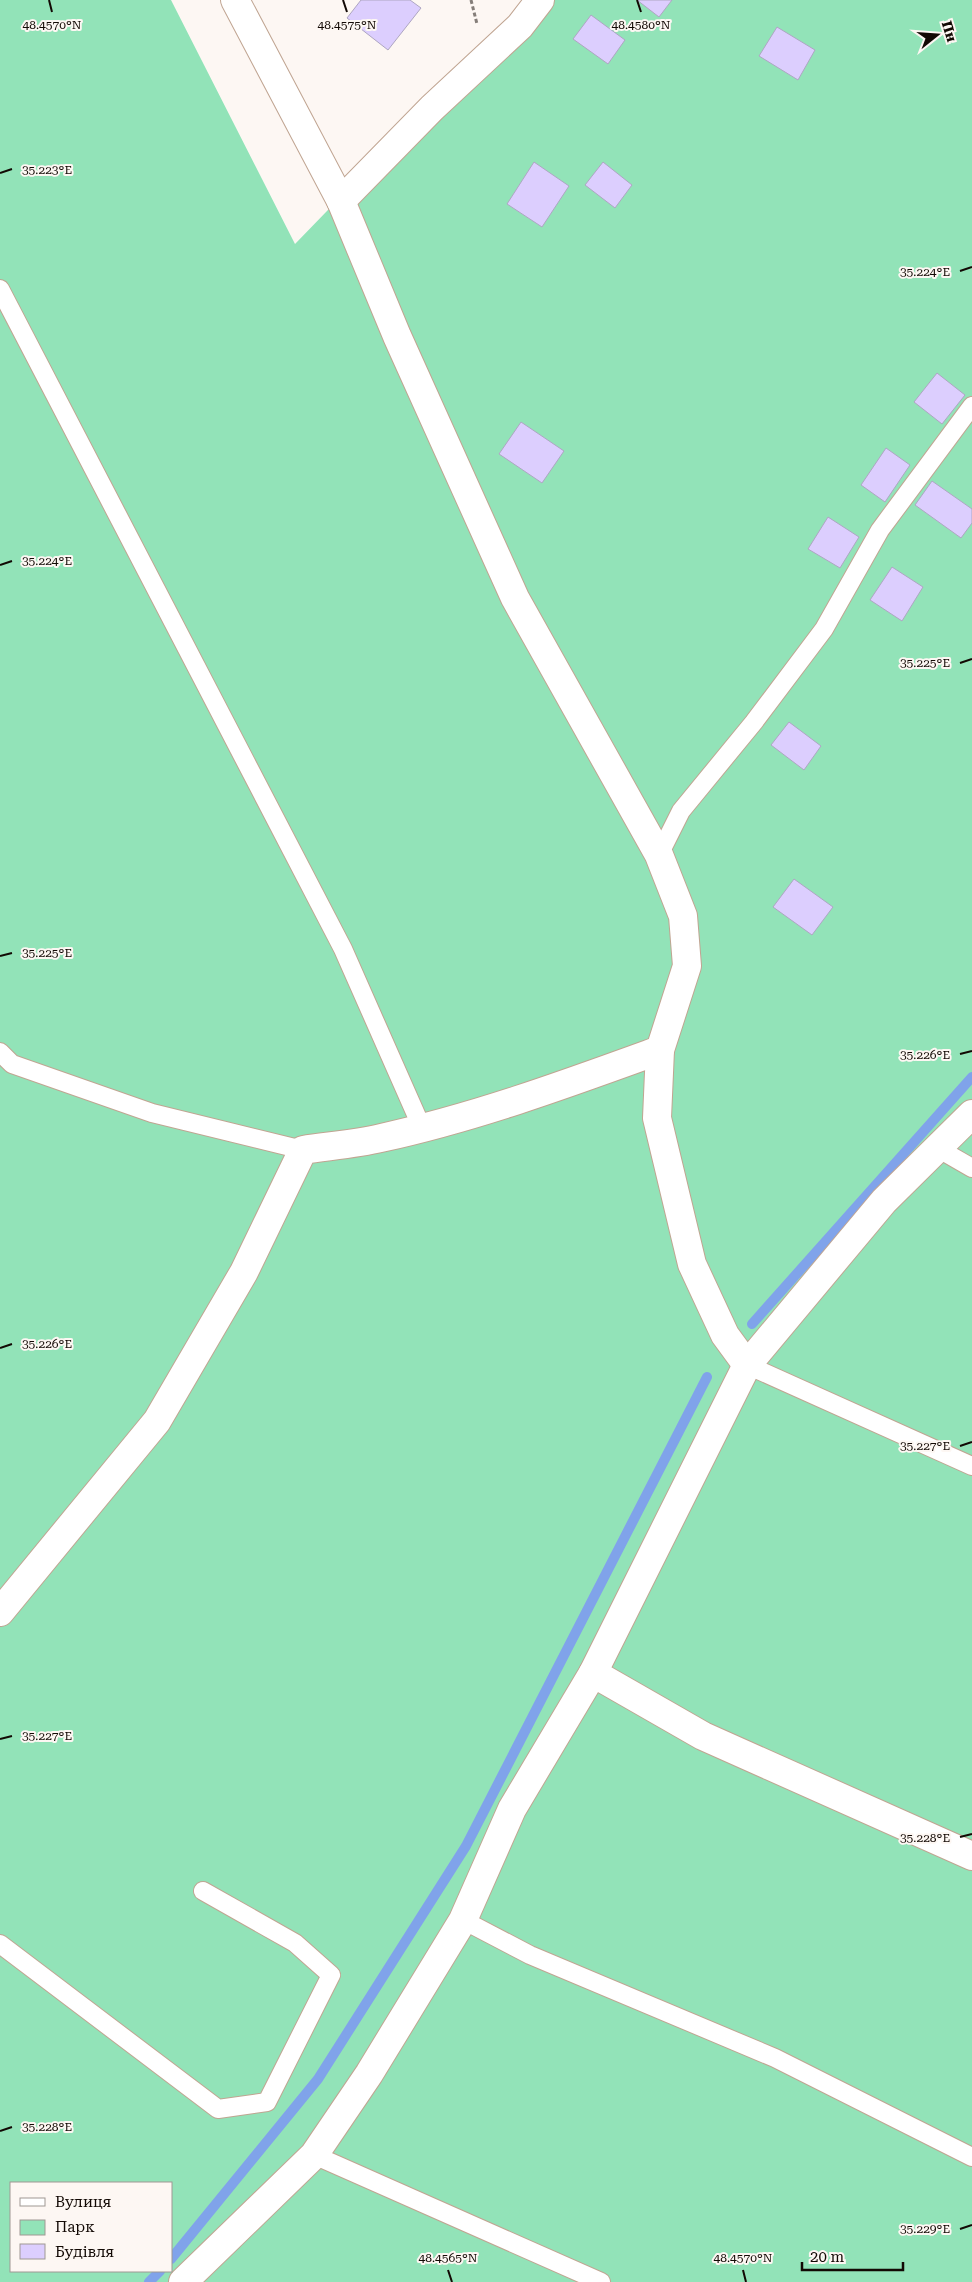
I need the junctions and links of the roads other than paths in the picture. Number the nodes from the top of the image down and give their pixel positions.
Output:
1 (235, 0) edge
2 (540, 0) edge
3 (341, 201) junction
4 (0, 289) edge
5 (972, 406) edge
6 (658, 856) junction
7 (660, 1050) junction
8 (0, 1052) edge
9 (972, 1114) edge
10 (422, 1128) junction
11 (939, 1149) junction
12 (302, 1150) junction
13 (972, 1168) edge
14 (747, 1365) junction
15 (972, 1466) edge
16 (0, 1612) edge
17 (593, 1673) junction
18 (972, 1856) edge
19 (203, 1891) dead end
20 (463, 1920) junction
21 (0, 1944) edge
22 (314, 2155) junction
23 (972, 2157) edge
24 (183, 2282) edge
25 (600, 2282) edge

1 - 3 street
2 - 3 street
3 - 6 street
4 - 10 lane
5 - 6 lane
6 - 7 street
7 - 10 street
7 - 14 street
8 - 12 lane
9 - 11 street
10 - 12 street
11 - 13 lane
11 - 14 street
12 - 16 street
14 - 15 lane
14 - 17 street
17 - 18 street
17 - 20 street
19 - 21 lane
20 - 22 street
20 - 23 lane
22 - 24 street
22 - 25 lane

